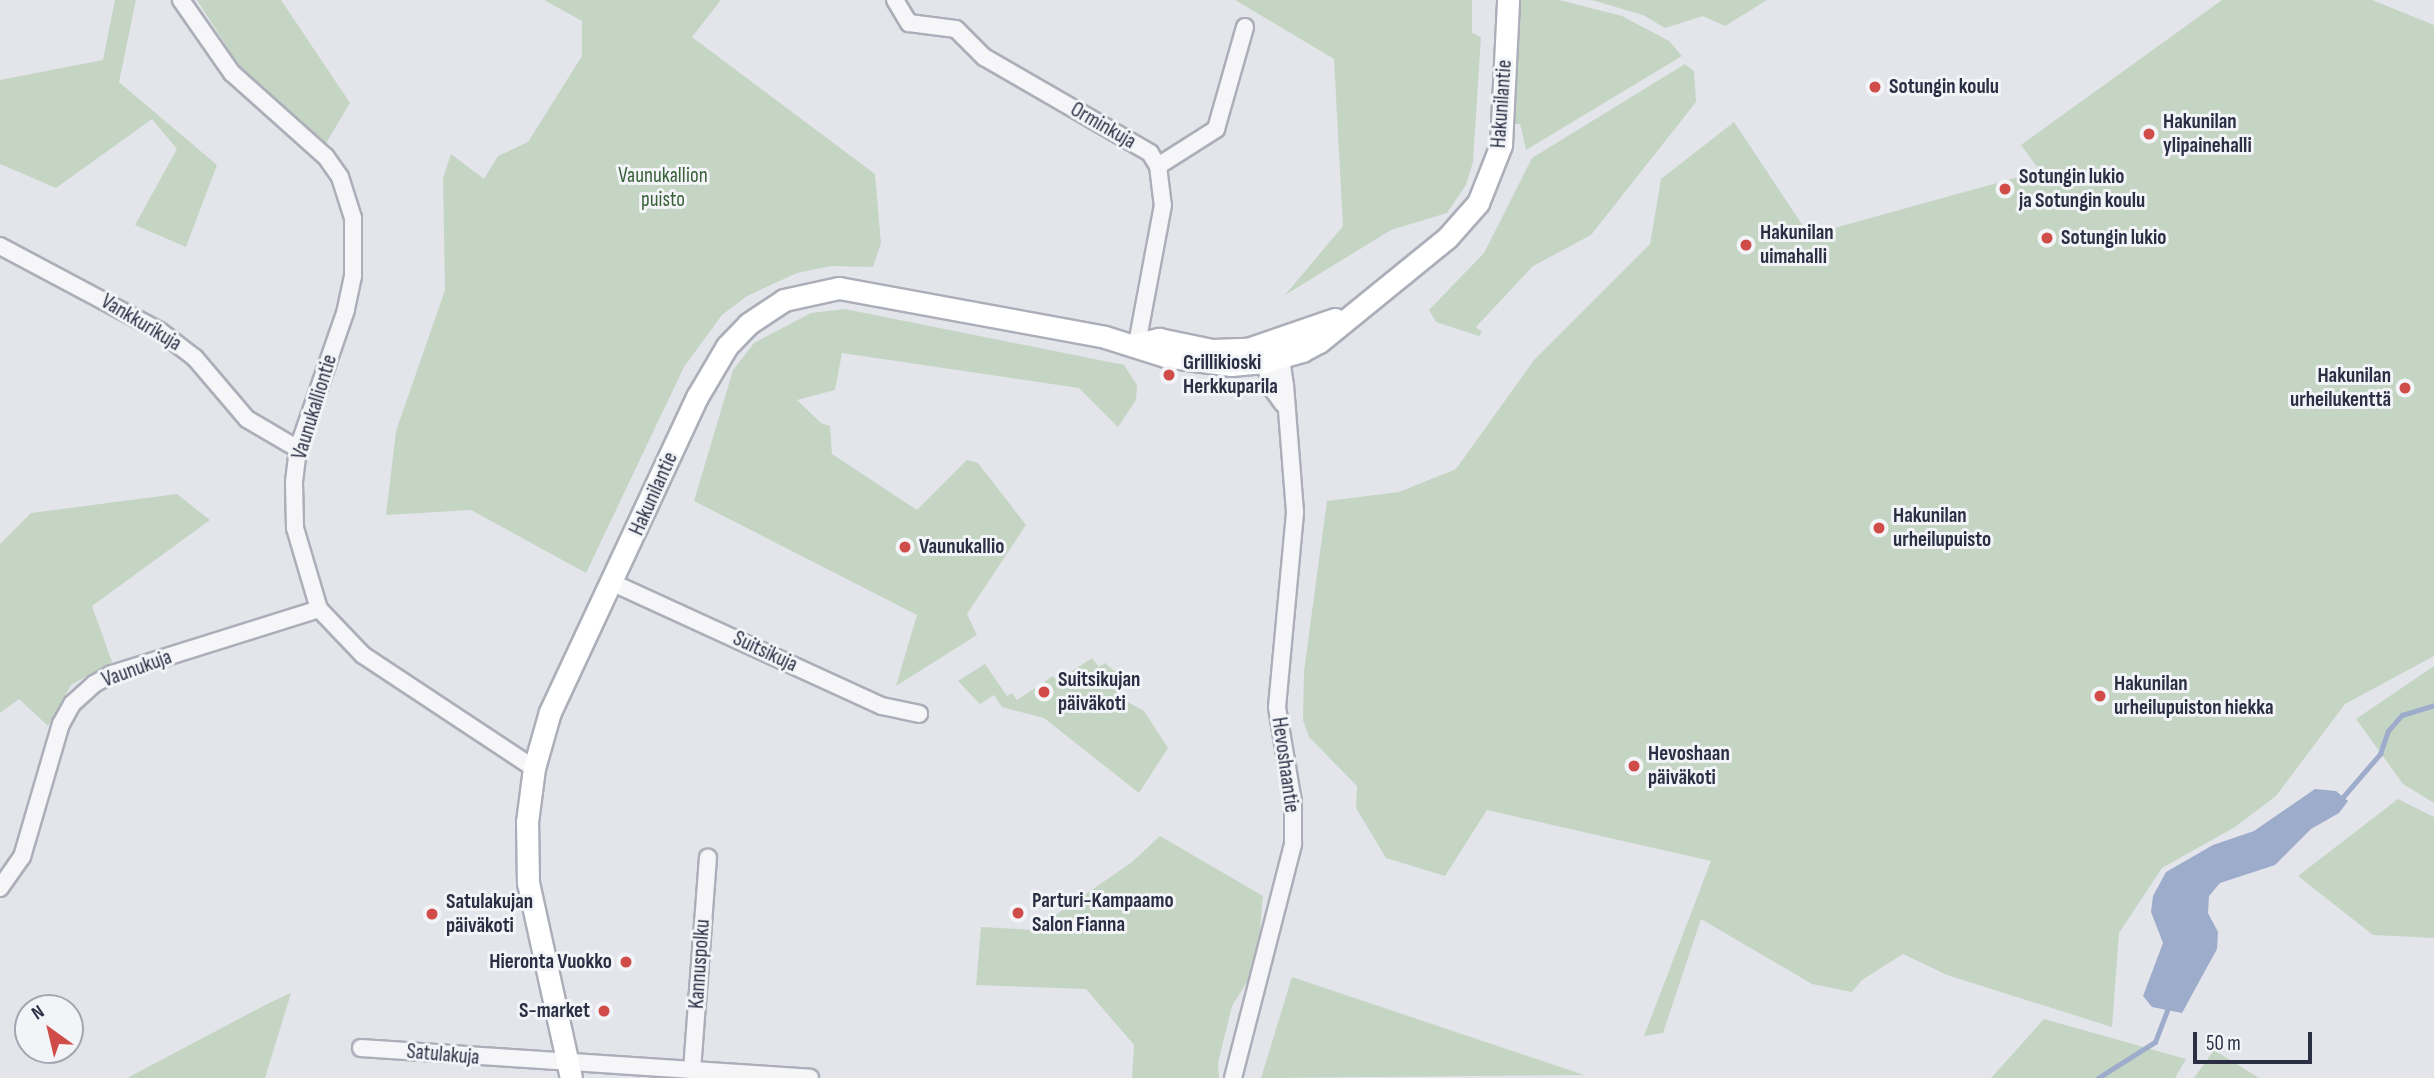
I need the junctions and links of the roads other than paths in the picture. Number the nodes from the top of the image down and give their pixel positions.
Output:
1 (181, 0) edge
2 (895, 0) edge
3 (1508, 0) edge
4 (1245, 27) dead end
5 (1158, 166) junction
6 (0, 246) edge
7 (1137, 344) junction
8 (1271, 355) junction
9 (298, 449) junction
10 (613, 583) junction
11 (319, 609) junction
12 (919, 714) dead end
13 (534, 768) junction
14 (708, 858) dead end
15 (0, 888) edge
16 (361, 1048) dead end
17 (692, 1070) junction
18 (567, 1073) edge
19 (810, 1078) edge
20 (1233, 1078) edge

1 - 9 street, Vaunukalliontie
2 - 5 street, Orminkuja
3 - 8 main road, Hakunilantie
4 - 5 street
5 - 7 street
6 - 9 street, Vankkurikuja
7 - 8 main road, Hakunilantie
7 - 10 main road, Hakunilantie
8 - 20 street, Hevoshaantie
9 - 11 street, Vaunukalliontie
10 - 12 street, Suitsikuja
10 - 13 main road, Hakunilantie
11 - 13 street, Vaunukalliontie
11 - 15 street, Vaunukuja
13 - 18 main road, Hakunilantie
14 - 17 street, Kannuspolku
16 - 18 street, Satulakuja
17 - 18 street, Satulakuja
17 - 19 street, Satulakuja

